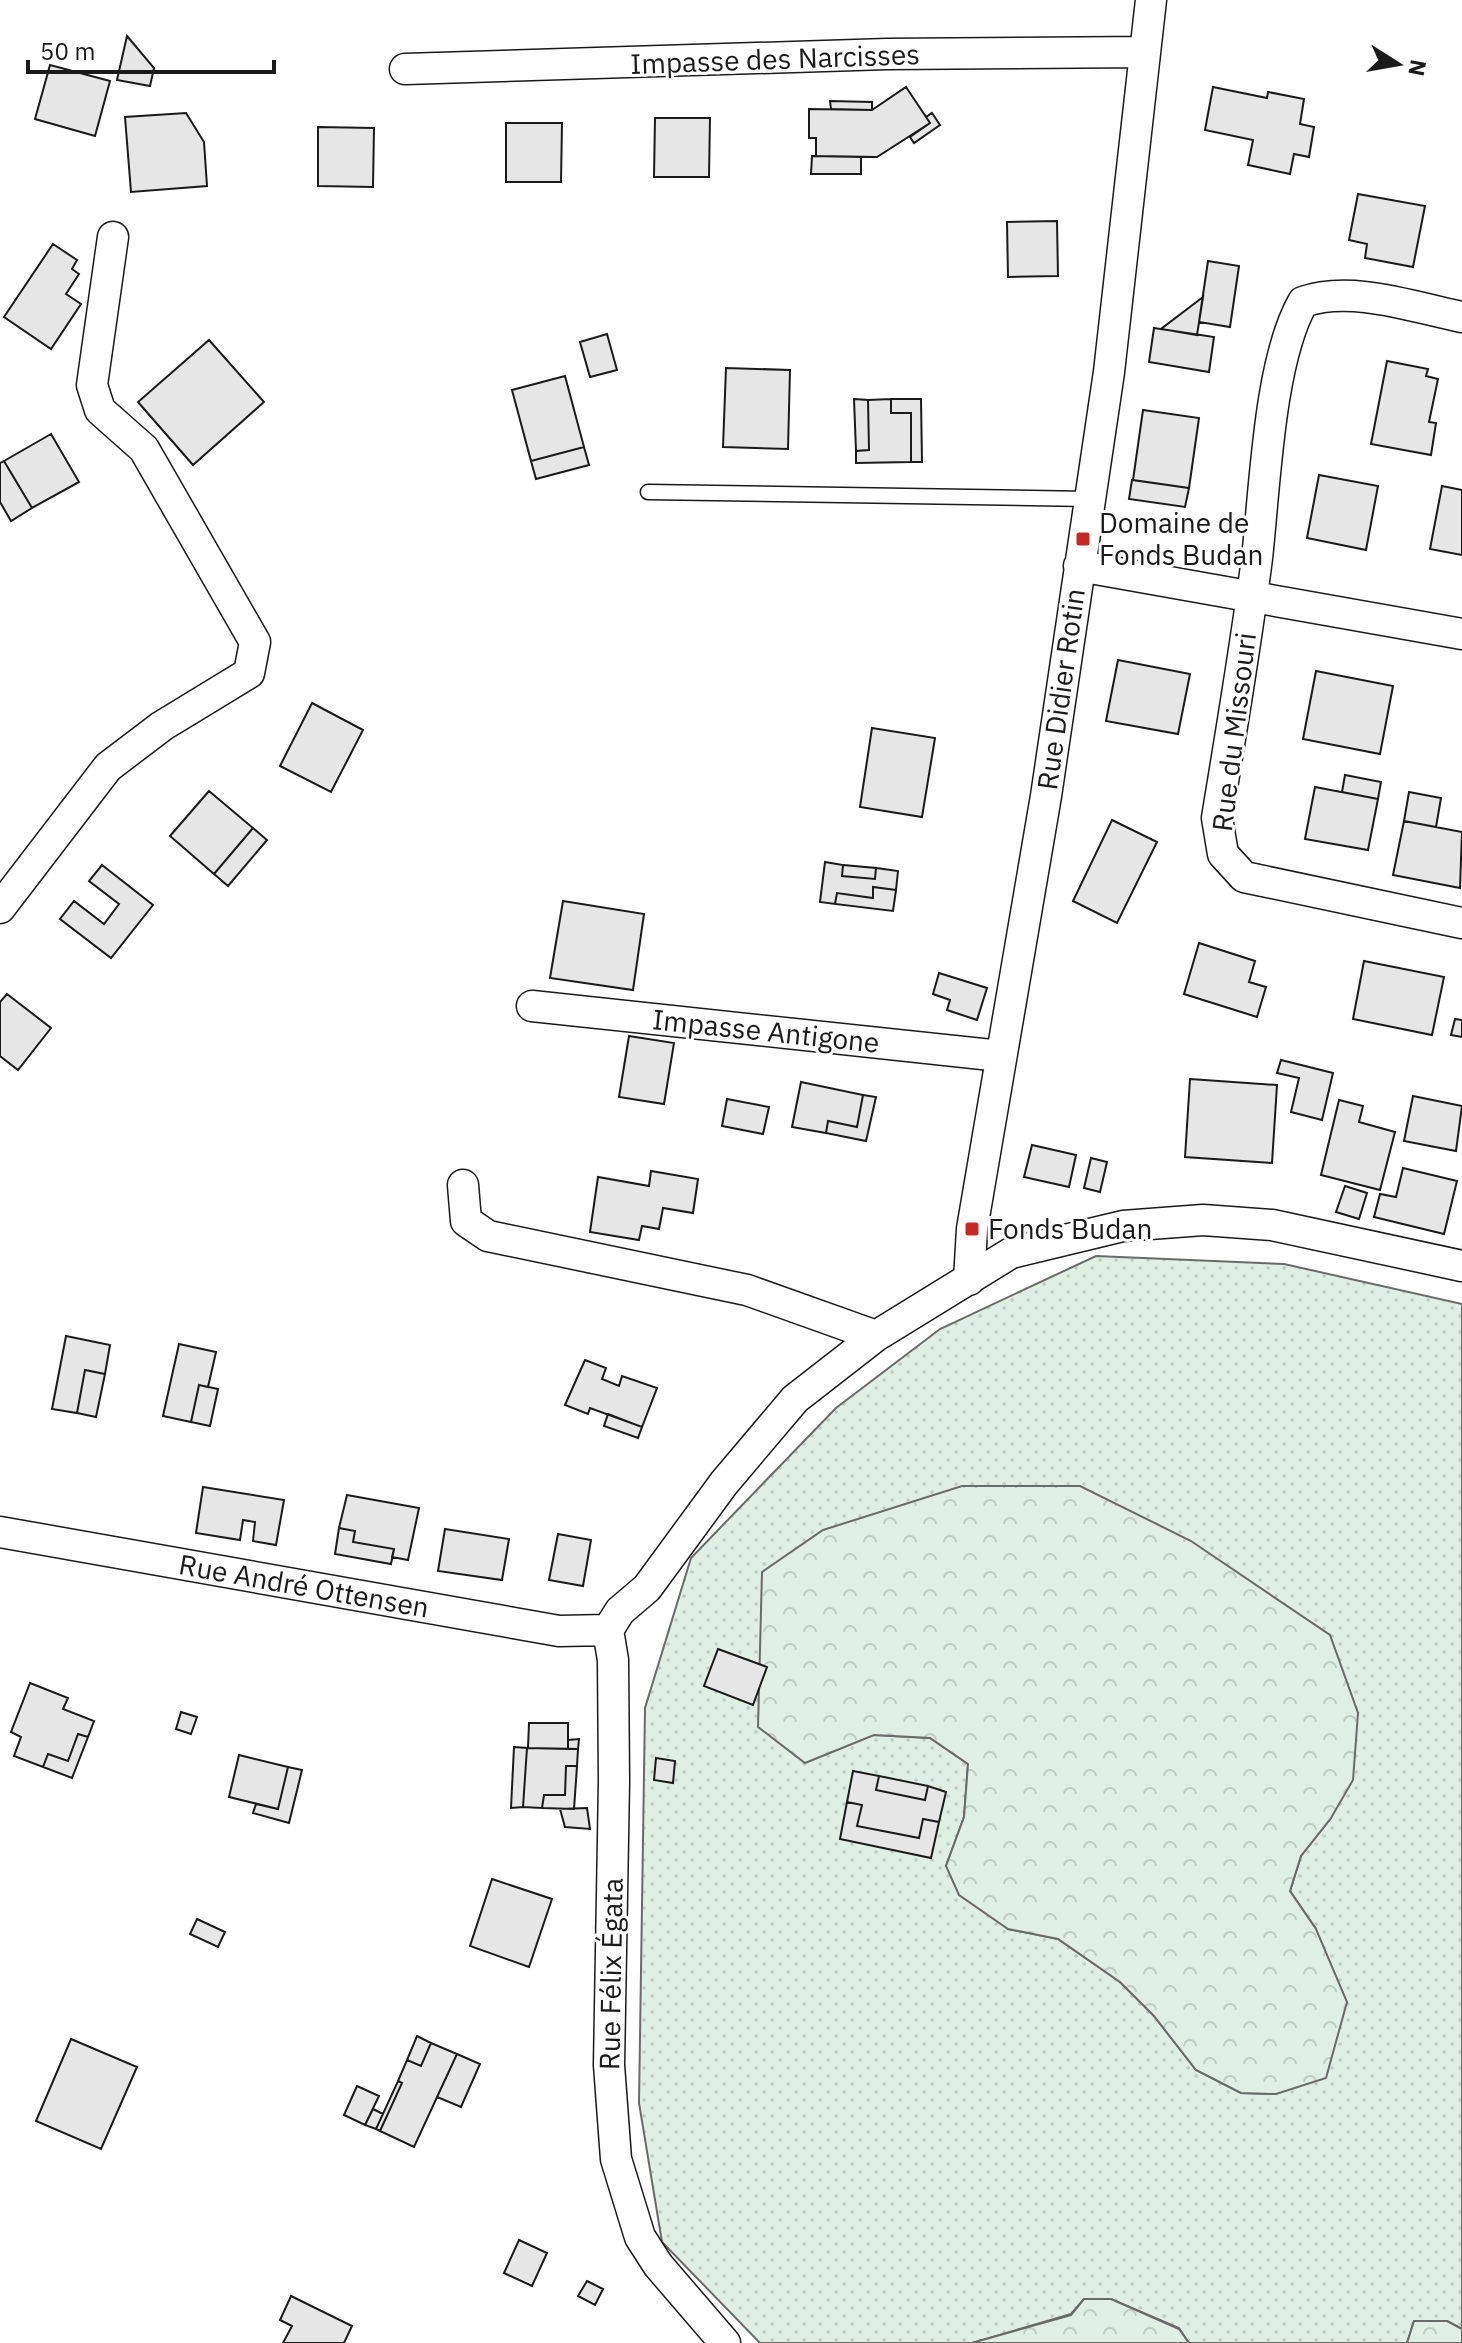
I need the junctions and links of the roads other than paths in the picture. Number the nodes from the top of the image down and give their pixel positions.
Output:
1 (1151, 0) edge
2 (1145, 52) junction
3 (405, 69) dead end
4 (113, 237) dead end
5 (1462, 317) edge
6 (648, 492) dead end
7 (1089, 499) junction
8 (1079, 566) junction
9 (1252, 595) junction
10 (1462, 634) edge
11 (0, 908) edge
12 (1462, 923) edge
13 (532, 1006) dead end
14 (1001, 1056) junction
15 (463, 1185) dead end
16 (1462, 1266) edge
17 (969, 1280) junction
18 (876, 1336) junction
19 (14, 1535) edge
20 (608, 1630) junction
21 (725, 2343) edge

1 - 2 street, Rue Didier Rotin
2 - 3 street, Impasse des Narcisses
2 - 7 street, Rue Didier Rotin
4 - 11 street
5 - 9 street, Rue du Missouri
6 - 7 lane
7 - 8 street, Rue Didier Rotin
8 - 9 street
8 - 14 street, Rue Didier Rotin
9 - 10 street
9 - 12 street, Rue du Missouri
13 - 14 street, Impasse Antigone
14 - 17 street, Rue Didier Rotin
15 - 18 street
16 - 17 street
17 - 18 street
18 - 20 street
19 - 20 street, Rue André Ottensen
20 - 21 street, Rue Félix Égata

